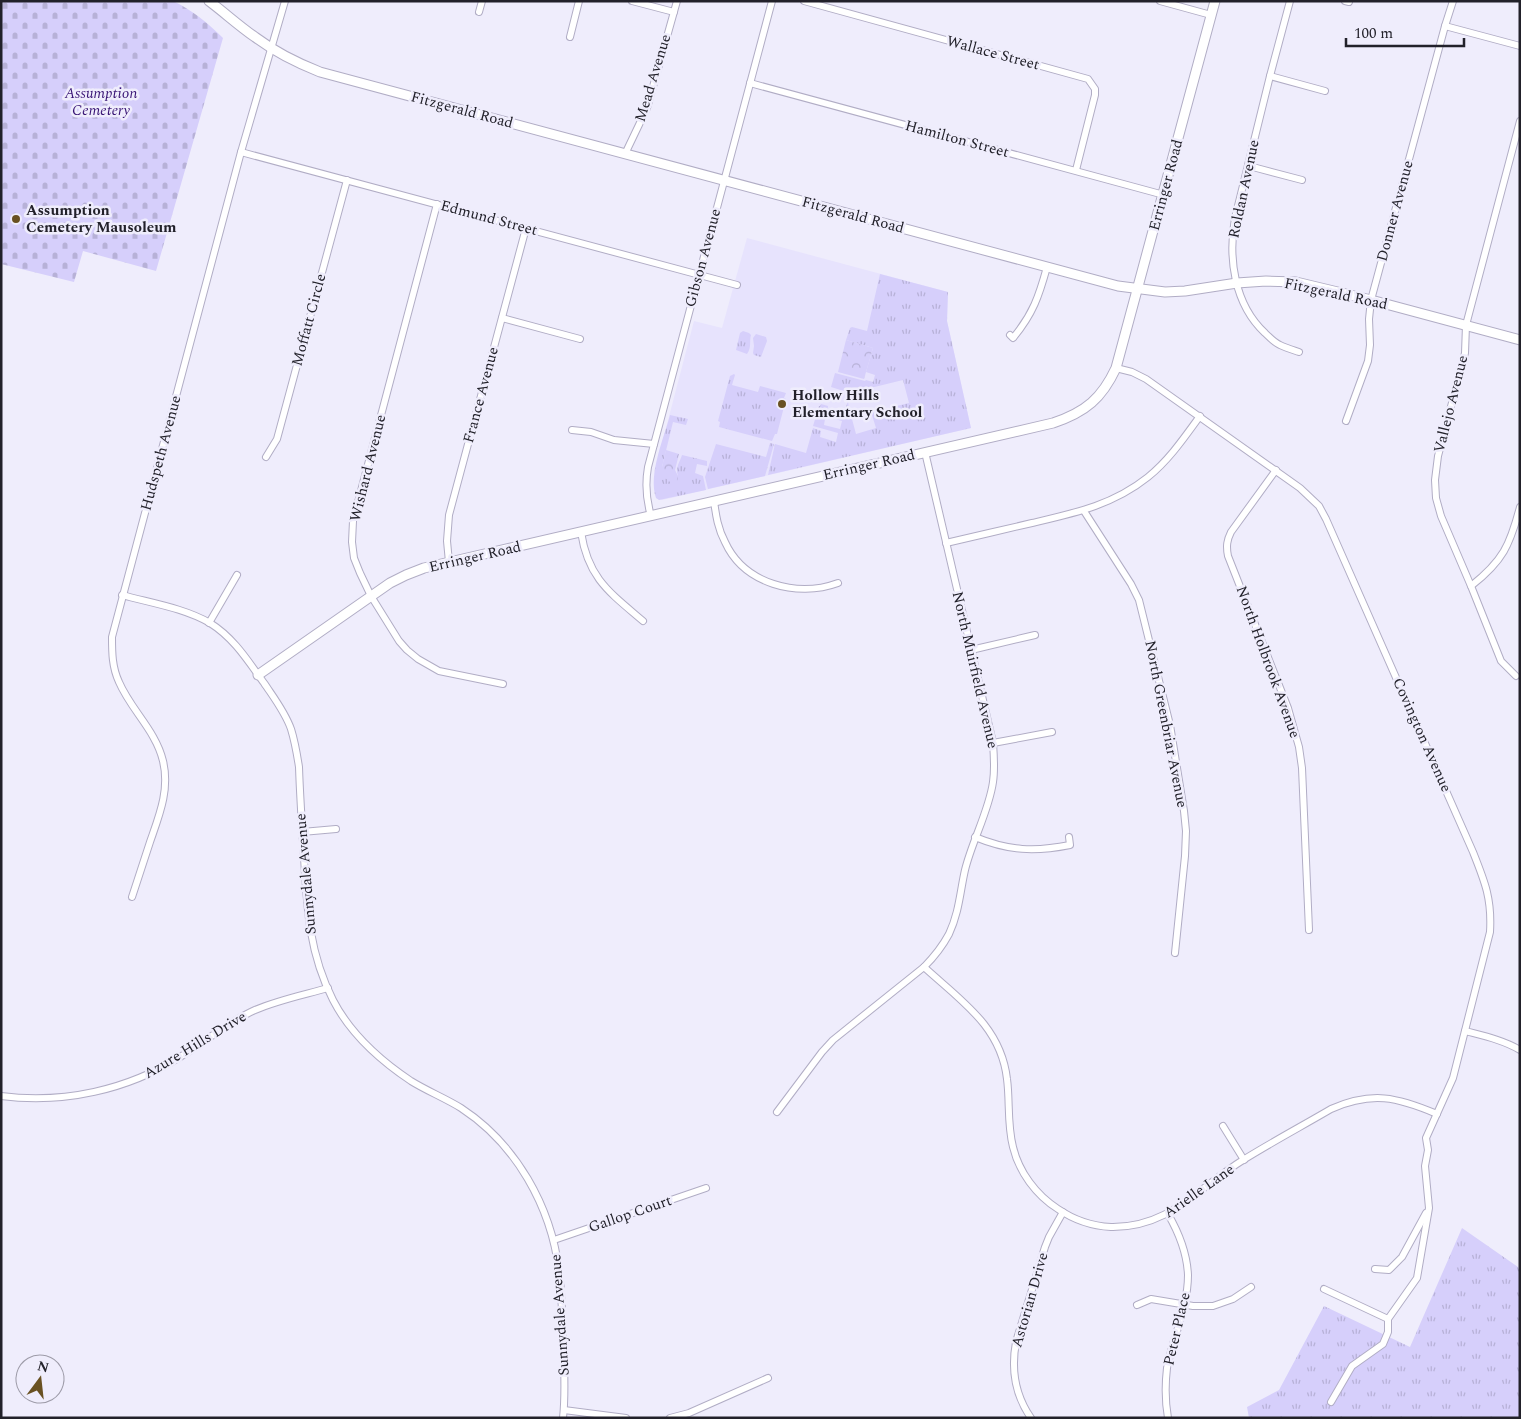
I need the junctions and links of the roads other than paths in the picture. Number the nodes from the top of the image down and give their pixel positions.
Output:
1 (209, 1) edge
2 (284, 1) edge
3 (482, 1) edge
4 (579, 1) edge
5 (632, 1) edge
6 (677, 1) edge
7 (772, 1) edge
8 (804, 1) edge
9 (1160, 1) edge
10 (1215, 1) edge
11 (1290, 1) edge
12 (1453, 1) edge
13 (479, 12) dead end
14 (674, 12) junction
15 (1211, 15) junction
16 (1445, 26) junction
17 (570, 37) dead end
18 (1520, 46) edge
19 (271, 48) junction
20 (1270, 76) junction
21 (750, 83) junction
22 (1325, 91) dead end
23 (1520, 121) edge
24 (241, 152) junction
25 (626, 154) junction
26 (1249, 166) junction
27 (1076, 170) junction
28 (347, 180) junction
29 (724, 180) junction
30 (1302, 180) dead end
31 (1164, 195) junction
32 (437, 204) junction
33 (526, 228) junction
34 (1048, 267) junction
35 (699, 274) junction
36 (1236, 283) junction
37 (737, 285) dead end
38 (1138, 289) junction
39 (1371, 300) junction
40 (502, 318) junction
41 (1466, 325) junction
42 (1010, 335) dead end
43 (580, 339) dead end
44 (1520, 340) edge
45 (1299, 352) dead end
46 (1116, 368) junction
47 (1200, 416) junction
48 (1346, 422) dead end
49 (572, 430) dead end
50 (654, 444) junction
51 (925, 452) junction
52 (266, 456) dead end
53 (1276, 470) junction
54 (714, 501) junction
55 (1520, 507) edge
56 (1084, 511) junction
57 (651, 516) junction
58 (581, 532) junction
59 (946, 543) junction
60 (449, 562) junction
61 (237, 575) dead end
62 (838, 583) dead end
63 (1471, 586) junction
64 (122, 596) junction
65 (371, 596) junction
66 (643, 621) dead end
67 (209, 623) junction
68 (1035, 635) dead end
69 (971, 650) junction
70 (258, 675) junction
71 (1516, 676) dead end
72 (503, 684) dead end
73 (1052, 732) dead end
74 (993, 743) junction
75 (336, 829) dead end
76 (302, 832) junction
77 (976, 837) junction
78 (1069, 837) dead end
79 (132, 897) dead end
80 (1309, 930) dead end
81 (1175, 952) dead end
82 (924, 968) junction
83 (328, 988) junction
84 (1465, 1031) junction
85 (1520, 1050) edge
86 (1, 1096) edge
87 (777, 1112) dead end
88 (1437, 1114) junction
89 (1222, 1126) dead end
90 (1244, 1160) junction
91 (706, 1188) dead end
92 (1429, 1208) junction
93 (1063, 1212) junction
94 (1168, 1214) junction
95 (554, 1240) junction
96 (1375, 1269) dead end
97 (1251, 1287) dead end
98 (1324, 1289) dead end
99 (1184, 1304) junction
100 (1137, 1305) dead end
101 (1388, 1319) junction
102 (768, 1378) dead end
103 (1331, 1402) dead end
104 (564, 1410) junction
105 (1030, 1417) edge
106 (563, 1418) edge
107 (626, 1418) edge
108 (670, 1418) edge
109 (1168, 1418) edge

1 - 19 main road, Fitzgerald Road
2 - 19 street, Hudspeth Avenue
3 - 13 street
4 - 17 street
5 - 14 street
6 - 14 street, Mead Avenue
7 - 21 street, Gibson Avenue
8 - 27 street, Wallace Street
9 - 15 street
10 - 15 main road, Erringer Road
11 - 20 street, Roldan Avenue
12 - 16 street, Donner Avenue
14 - 25 street, Mead Avenue
15 - 31 main road, Erringer Road
16 - 18 street
16 - 39 street, Donner Avenue
19 - 24 street, Hudspeth Avenue
19 - 25 main road, Fitzgerald Road
20 - 22 street
20 - 26 street, Roldan Avenue
21 - 27 street, Hamilton Street
21 - 29 street, Gibson Avenue
23 - 41 street, Vallejo Avenue
24 - 28 street, Edmund Street
24 - 64 street, Hudspeth Avenue
25 - 29 main road, Fitzgerald Road
26 - 30 street
26 - 36 street, Roldan Avenue
27 - 31 street, Hamilton Street
28 - 32 street, Edmund Street
28 - 52 street, Moffatt Circle
29 - 34 main road, Fitzgerald Road
29 - 35 street, Gibson Avenue
31 - 38 main road, Erringer Road
32 - 33 street, Edmund Street
32 - 65 street, Wishard Avenue
33 - 35 street, Edmund Street
33 - 40 street, France Avenue
34 - 38 main road, Fitzgerald Road
34 - 42 street
35 - 37 street, Edmund Street
35 - 50 street, Gibson Avenue
36 - 38 main road, Fitzgerald Road
36 - 39 main road, Fitzgerald Road
36 - 45 street, Roldan Avenue
38 - 46 main road, Erringer Road
39 - 41 main road, Fitzgerald Road
39 - 48 street, Donner Avenue
40 - 43 street
40 - 60 street, France Avenue
41 - 44 main road, Fitzgerald Road
41 - 63 street, Vallejo Avenue
46 - 47 street, Covington Avenue
46 - 51 main road, Erringer Road
47 - 53 street, Covington Avenue
47 - 56 street
49 - 50 street
50 - 57 street, Gibson Avenue
51 - 54 main road, Erringer Road
51 - 59 street, North Muirfield Avenue
53 - 80 street, North Holbrook Avenue
53 - 84 street, Covington Avenue
54 - 57 main road, Erringer Road
54 - 62 street
55 - 63 street
56 - 59 street
56 - 81 street, North Greenbriar Avenue
57 - 58 main road, Erringer Road
58 - 60 main road, Erringer Road
58 - 66 street
59 - 69 street, North Muirfield Avenue
60 - 65 main road, Erringer Road
61 - 67 street
63 - 71 street, Vallejo Avenue
64 - 67 street, Sunnydale Avenue
64 - 79 street, Hudspeth Avenue
65 - 70 main road, Erringer Road
65 - 72 street, Wishard Avenue
67 - 70 street, Sunnydale Avenue
68 - 69 street
69 - 74 street, North Muirfield Avenue
70 - 76 street, Sunnydale Avenue
73 - 74 street
74 - 77 street, North Muirfield Avenue
75 - 76 street
76 - 83 street, Sunnydale Avenue
77 - 78 street
77 - 82 street, North Muirfield Avenue
82 - 87 street, North Muirfield Avenue
82 - 93 street, Arielle Lane
83 - 86 street, Azure Hills Drive
83 - 95 street, Sunnydale Avenue
84 - 85 street
84 - 88 street, Covington Avenue
88 - 90 street, Arielle Lane
88 - 92 street, Covington Avenue
89 - 90 street
90 - 94 street, Arielle Lane
91 - 95 street, Gallop Court
92 - 96 street
92 - 101 street, Covington Avenue
93 - 94 street, Arielle Lane
93 - 105 street, Astorian Drive
94 - 99 street, Peter Place
95 - 104 street, Sunnydale Avenue
97 - 99 street
98 - 101 street
99 - 100 street
99 - 109 street, Peter Place
101 - 103 street
102 - 108 street
104 - 106 street, Sunnydale Avenue
104 - 107 street

